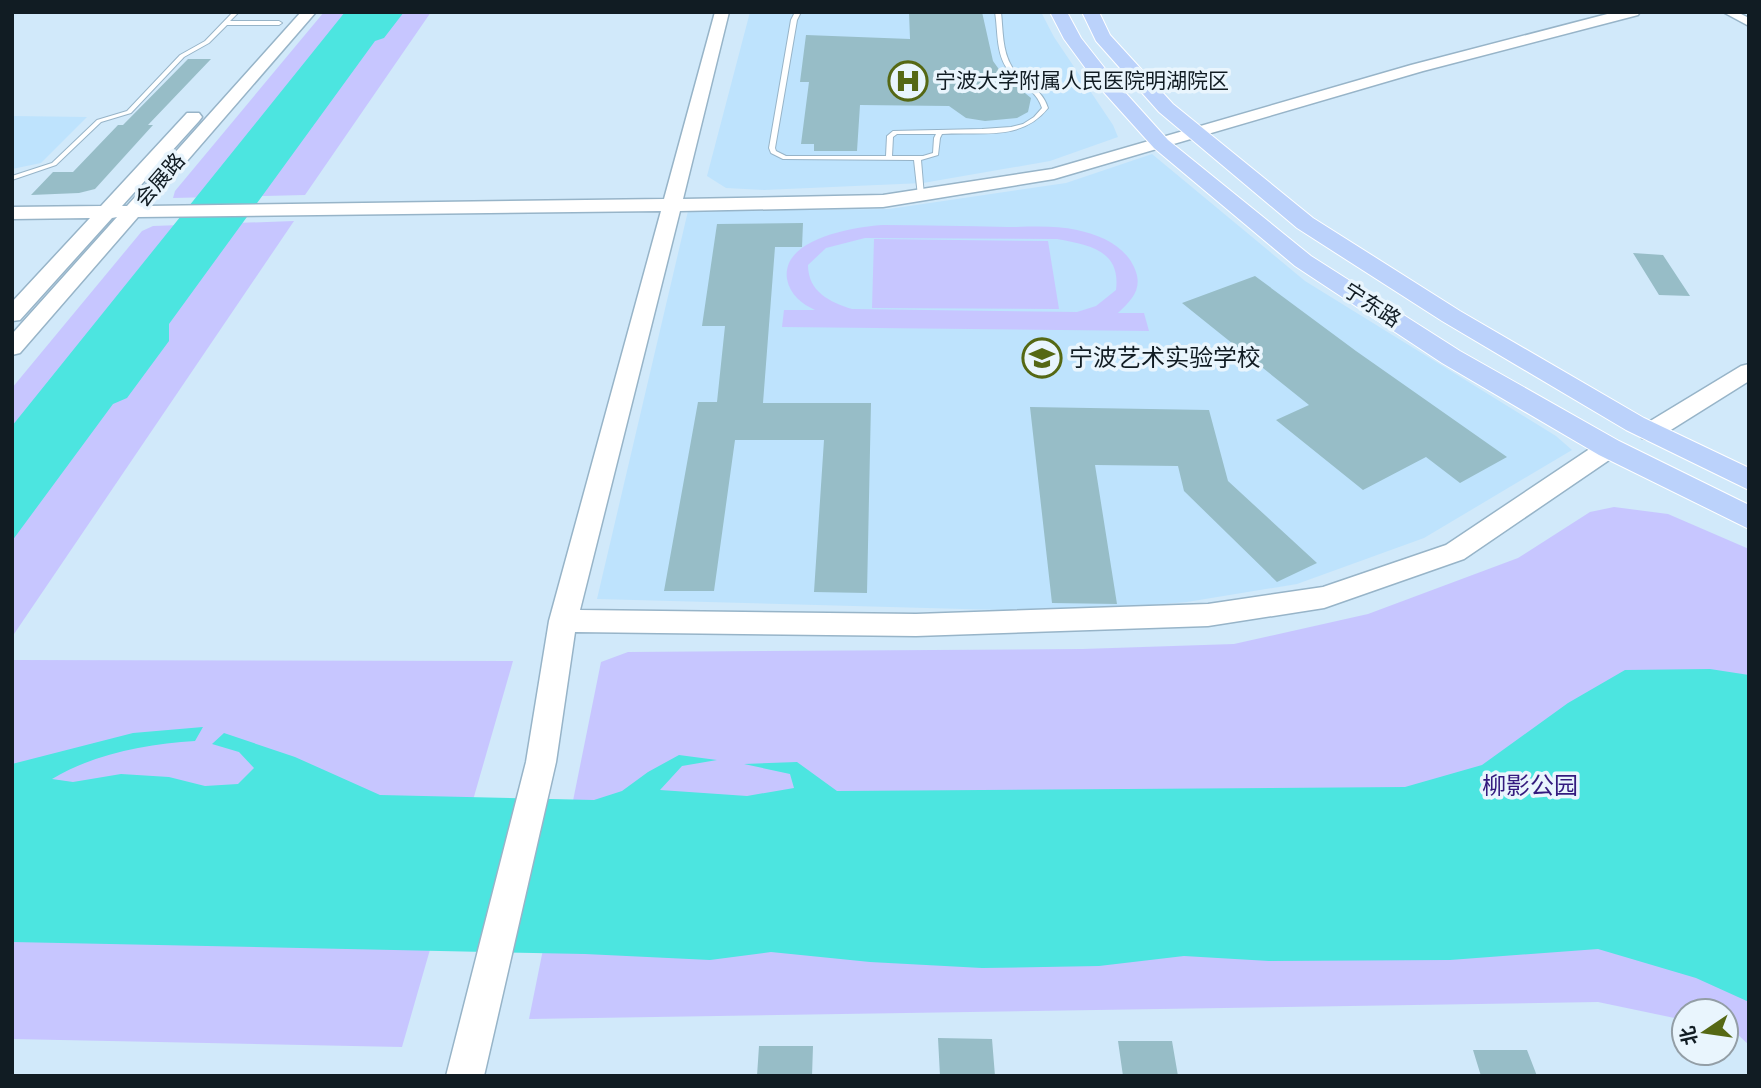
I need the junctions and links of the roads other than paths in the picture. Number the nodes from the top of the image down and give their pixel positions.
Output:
1 (236, 12) edge
2 (309, 12) edge
3 (722, 12) edge
4 (798, 12) edge
5 (998, 12) edge
6 (1058, 12) edge
7 (1090, 12) edge
8 (1633, 12) edge
9 (1728, 12) edge
10 (284, 17) edge
11 (226, 23) junction
12 (1749, 23) edge
13 (940, 132) junction
14 (1195, 134) junction
15 (1161, 144) junction
16 (889, 158) junction
17 (917, 158) junction
18 (12, 178) edge
19 (921, 196) junction
20 (673, 205) junction
21 (12, 213) edge
22 (105, 213) junction
23 (131, 213) junction
24 (12, 315) edge
25 (12, 348) edge
26 (1749, 371) edge
27 (1650, 432) junction
28 (1609, 448) junction
29 (1749, 480) edge
30 (1749, 517) edge
31 (563, 621) junction
32 (465, 1076) edge

1 - 11 lane
2 - 23 street, 会展路
3 - 20 street
4 - 16 lane
5 - 13 lane
6 - 15 main road, 宁东路
7 - 14 main road, 宁东路
8 - 14 street
9 - 12 street
10 - 11 lane
10 - 22 street, 会展路
11 - 18 lane
13 - 16 lane
13 - 17 lane
14 - 15 street
14 - 27 main road, 宁东路
15 - 19 street
15 - 28 main road, 宁东路
16 - 17 lane
17 - 19 lane
19 - 20 street
20 - 23 street
20 - 31 street
21 - 22 street
22 - 23 street
22 - 24 street, 会展路
23 - 25 street, 会展路
26 - 27 street
27 - 29 main road, 宁东路
28 - 30 main road, 宁东路
28 - 31 street
31 - 32 street

